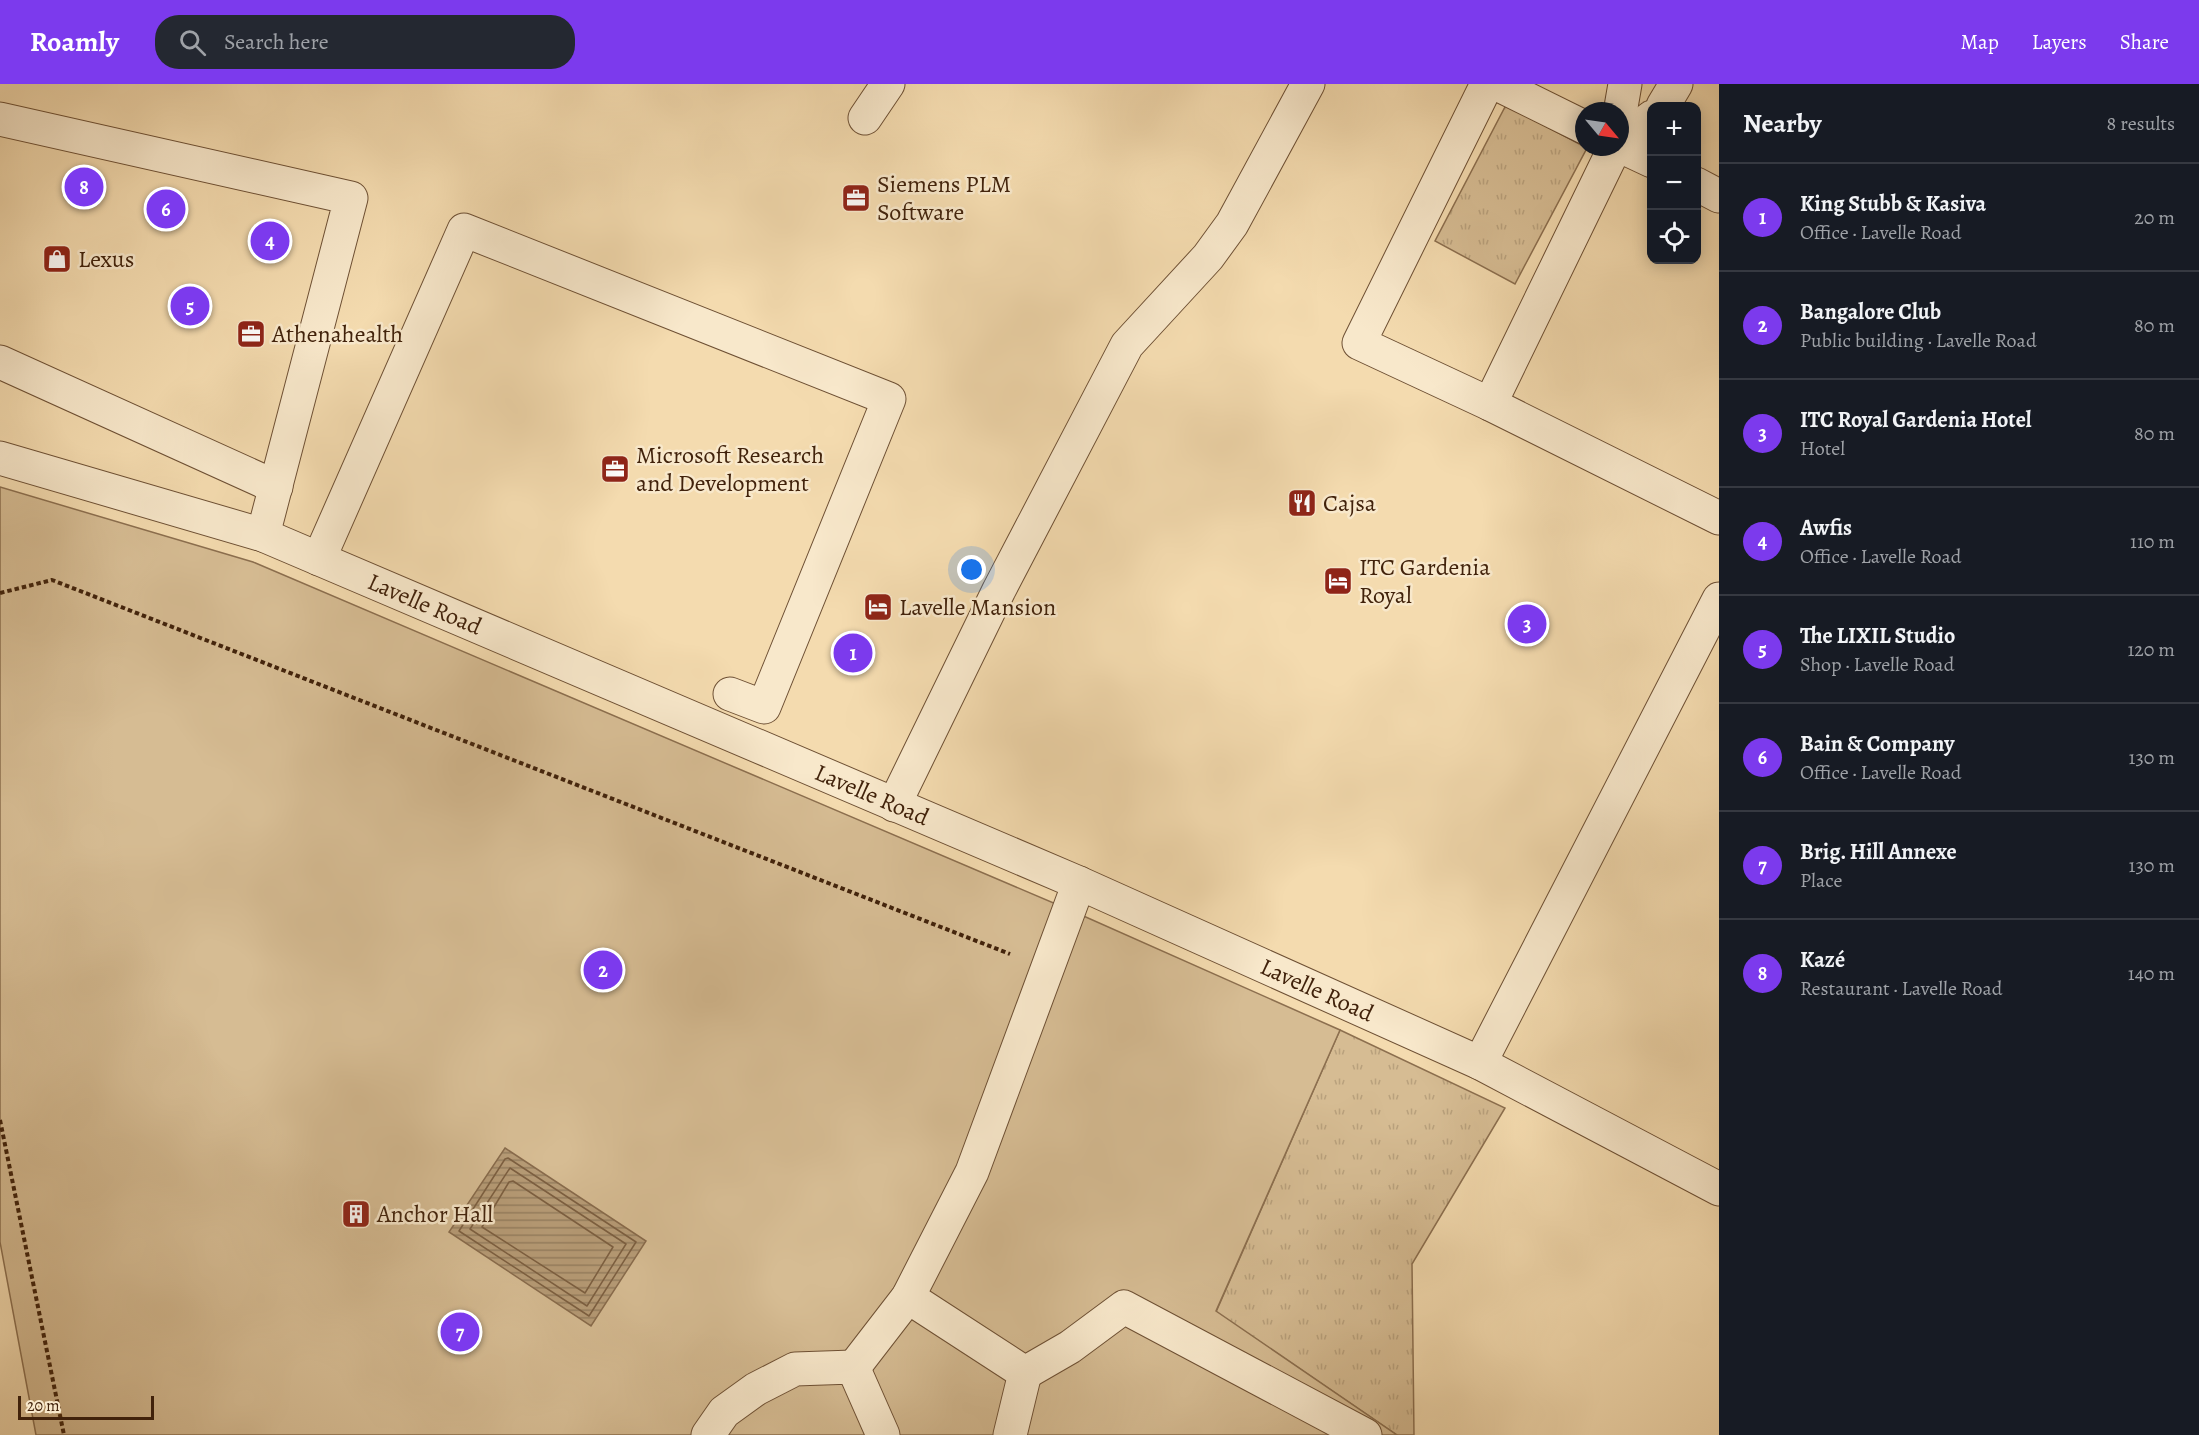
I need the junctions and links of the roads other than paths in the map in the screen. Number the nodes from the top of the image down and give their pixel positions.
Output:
1 (888, 84) edge
2 (1308, 84) edge
3 (1487, 84) edge
4 (1497, 84) edge
5 (1625, 84) edge
6 (1676, 84) edge
7 (1622, 102) edge
8 (1665, 102) edge
9 (865, 118) dead end
10 (0, 119) edge
11 (1647, 121) edge
12 (1575, 123) edge
13 (1629, 136) edge
14 (1629, 148) edge
15 (1611, 156) edge
16 (1647, 159) edge
17 (1701, 187) edge
18 (1719, 196) edge
19 (0, 362) edge
20 (1490, 404) junction
21 (312, 432) dead end
22 (0, 458) edge
23 (277, 482) junction
24 (1719, 518) edge
25 (263, 535) junction
26 (319, 560) junction
27 (1719, 599) edge
28 (734, 736) junction
29 (894, 805) junction
30 (1079, 883) junction
31 (1480, 1063) junction
32 (1719, 1189) edge
33 (908, 1297) junction
34 (854, 1367) dead end
35 (1025, 1373) junction
36 (708, 1435) edge
37 (883, 1435) edge
38 (1010, 1435) edge
39 (1365, 1435) edge

1 - 9 street
2 - 29 street
3 - 20 street
4 - 12 street
5 - 7 street
6 - 8 street
10 - 23 street
11 - 13 street
14 - 16 street
15 - 20 street
17 - 18 street
19 - 23 street
20 - 24 street
21 - 23 street
22 - 25 street, Lavelle Road
23 - 25 street
25 - 26 street, Lavelle Road
26 - 28 street, Lavelle Road
26 - 28 street
27 - 31 street
28 - 29 street, Lavelle Road
29 - 30 street, Lavelle Road
30 - 31 street, Lavelle Road
30 - 33 street
31 - 32 street, Lavelle Road
33 - 34 street
33 - 35 street
35 - 38 street
35 - 39 street
36 - 37 street

